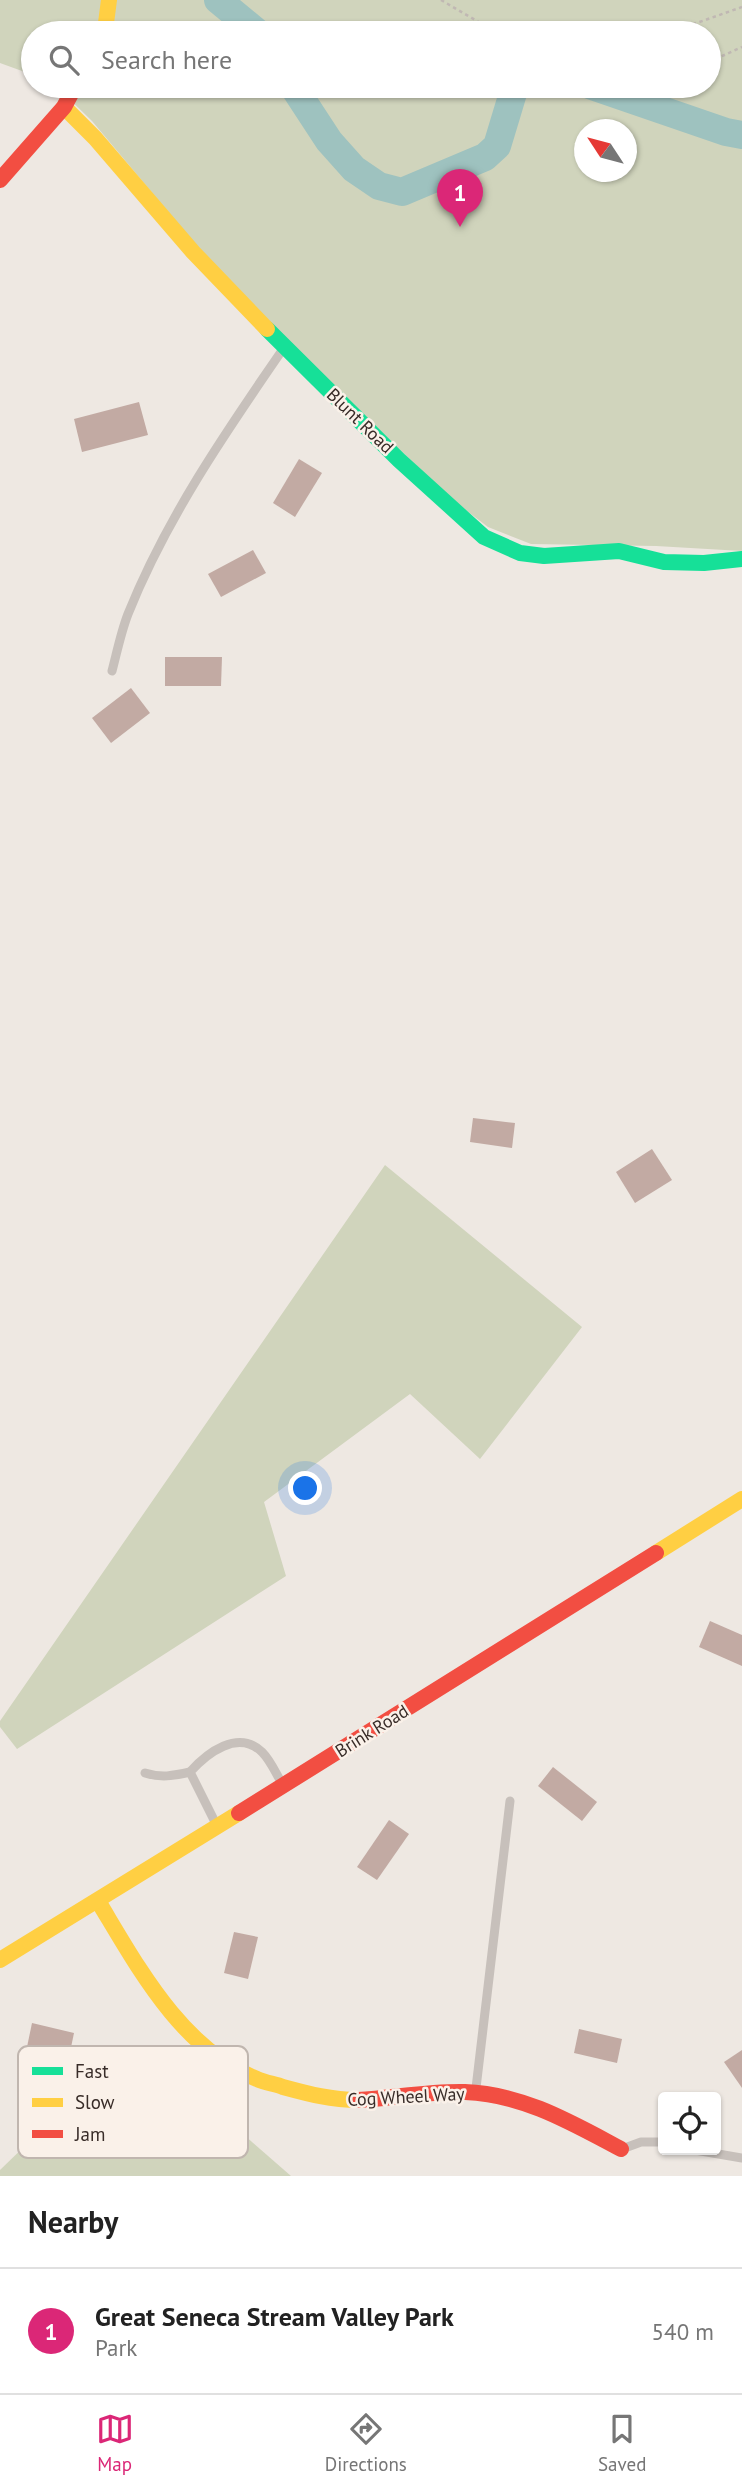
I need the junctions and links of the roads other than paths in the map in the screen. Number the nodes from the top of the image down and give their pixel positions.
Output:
1 (109, 0) edge
2 (105, 21) edge
3 (69, 98) edge
4 (64, 107) junction
5 (0, 180) edge
6 (284, 348) junction
7 (742, 559) edge
8 (112, 671) dead end
9 (742, 1499) edge
10 (190, 1772) junction
11 (145, 1773) dead end
12 (284, 1786) junction
13 (510, 1801) dead end
14 (218, 1827) junction
15 (98, 1901) junction
16 (0, 1960) edge
17 (207, 2046) edge
18 (248, 2074) edge
19 (476, 2094) junction
20 (658, 2142) edge
21 (621, 2149) joint
22 (721, 2154) edge
23 (742, 2158) edge

1 - 2 street
3 - 4 street
4 - 5 street
4 - 6 street, Blunt Road
6 - 7 street, Blunt Road
6 - 8 lane
9 - 12 street, Brink Road
10 - 11 lane
10 - 12 lane
10 - 14 lane
12 - 14 street, Brink Road
13 - 19 lane
14 - 15 street, Brink Road
15 - 16 street, Brink Road
15 - 17 street, Cog Wheel Way
18 - 19 street, Cog Wheel Way
19 - 21 street, Cog Wheel Way
20 - 21 lane
22 - 23 lane

